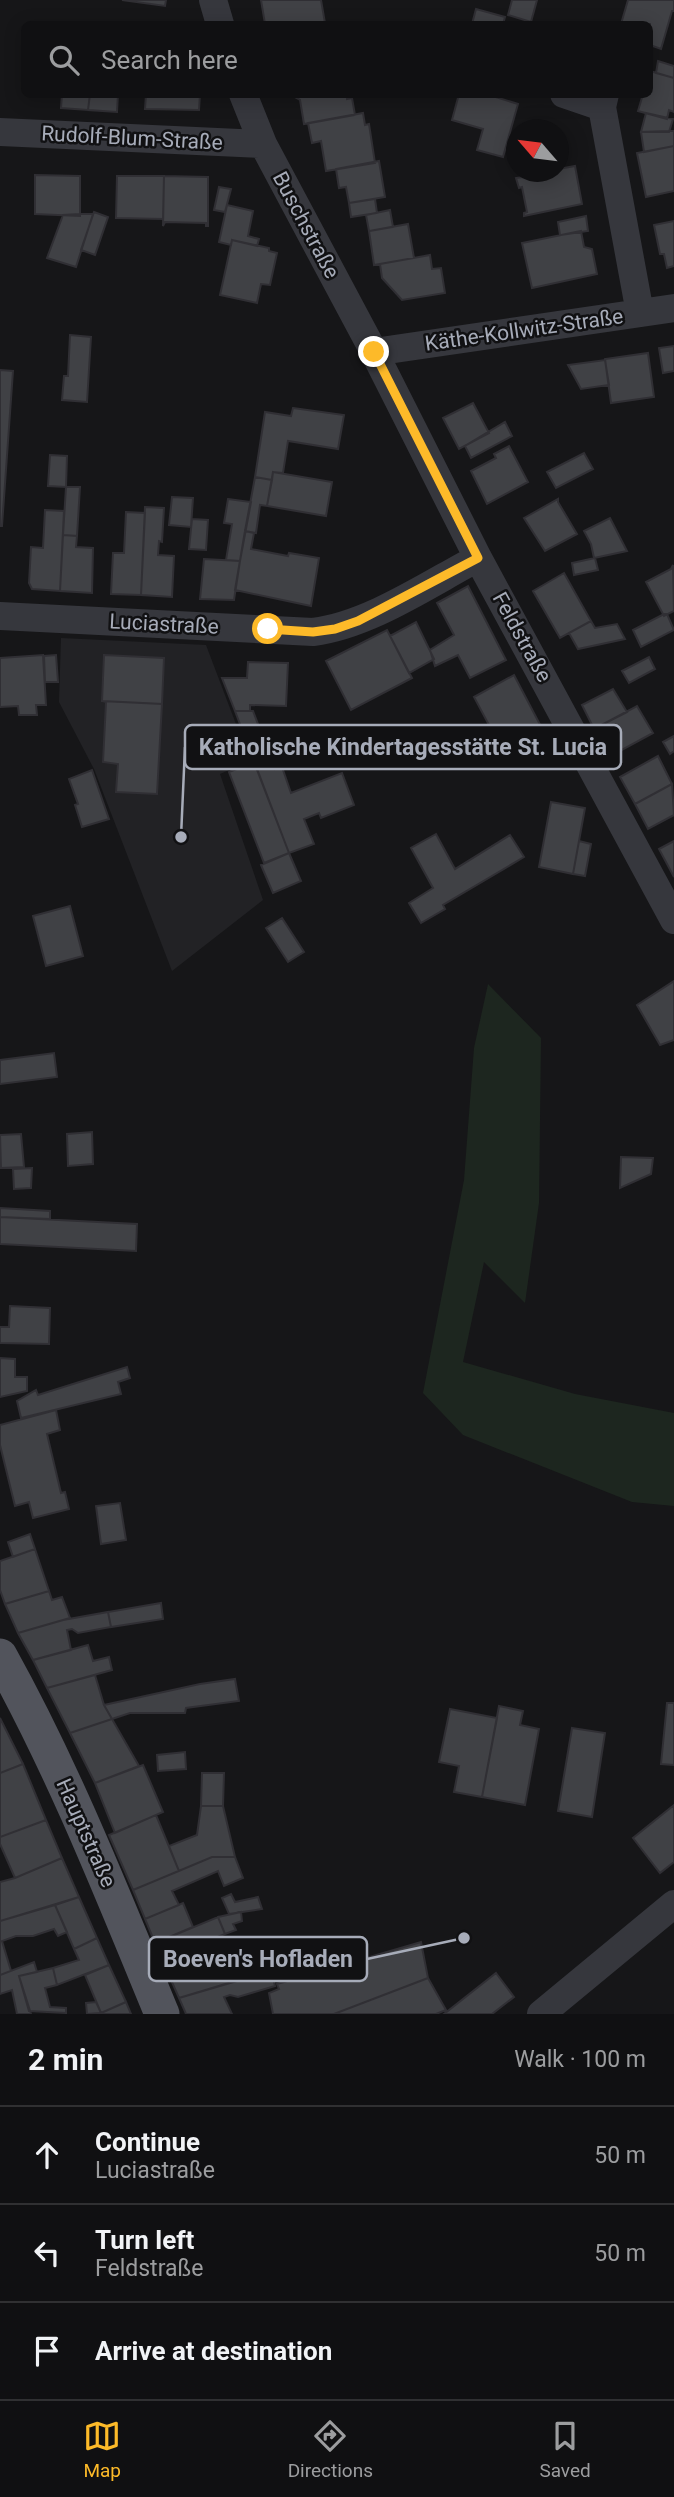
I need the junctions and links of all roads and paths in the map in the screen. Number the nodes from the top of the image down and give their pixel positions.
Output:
1 (214, 0) edge
2 (219, 21) edge
3 (245, 98) edge
4 (604, 101) edge
5 (0, 132) edge
6 (263, 144) junction
7 (674, 308) edge
8 (640, 313) junction
9 (374, 352) junction
10 (478, 558) junction
11 (0, 616) edge
12 (674, 920) edge
13 (0, 1656) edge
14 (674, 1904) edge
15 (162, 2014) edge
16 (541, 2014) edge

1 - 2 street
3 - 6 street, Buschstraße
4 - 8 street
5 - 6 street, Rudolf-Blum-Straße
6 - 9 street, Buschstraße
7 - 8 street, Käthe-Kollwitz-Straße
8 - 9 street, Käthe-Kollwitz-Straße
9 - 10 street, Feldstraße
10 - 11 street, Luciastraße
10 - 12 street, Feldstraße
13 - 15 main road, Hauptstraße
14 - 16 street

